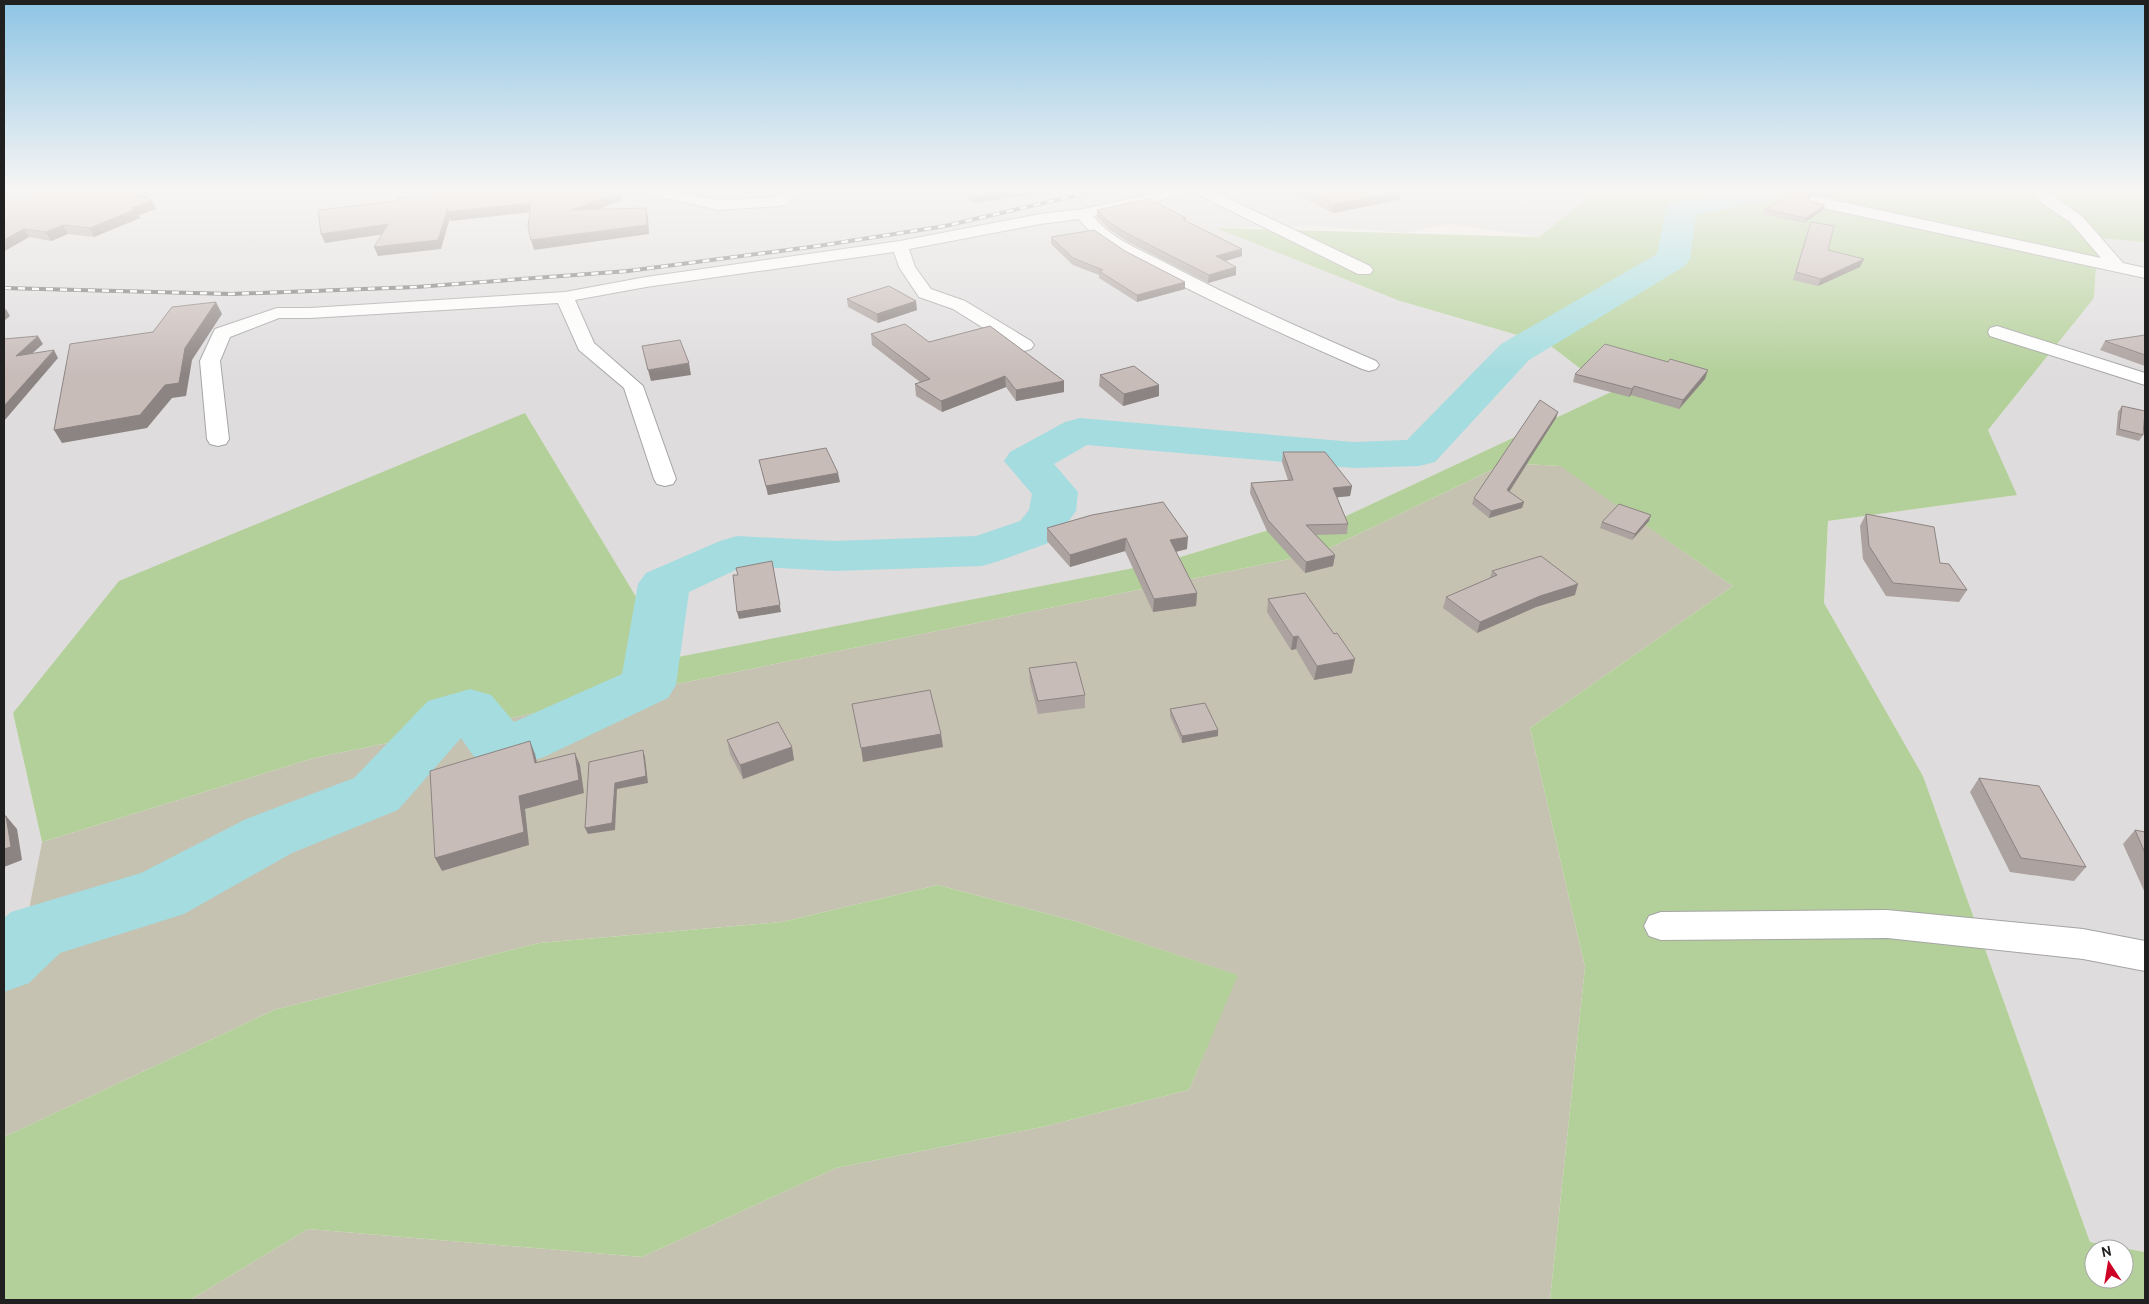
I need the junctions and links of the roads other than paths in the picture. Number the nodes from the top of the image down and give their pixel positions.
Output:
1 (852, 253) edge
2 (902, 253) edge
3 (1133, 253) edge
4 (1329, 253) edge
5 (2052, 253) edge
6 (2105, 253) edge
7 (2117, 267) junction
8 (1364, 270) dead end
9 (2145, 273) edge
10 (565, 297) junction
11 (1997, 332) dead end
12 (1024, 345) dead end
13 (1369, 365) dead end
14 (2145, 380) edge
15 (218, 439) dead end
16 (665, 479) dead end
17 (1662, 926) dead end
18 (2145, 956) edge

1 - 10 street
2 - 12 street
3 - 13 street
4 - 8 street
5 - 7 street
6 - 7 street
7 - 9 street
10 - 15 street
10 - 16 street
11 - 14 street
17 - 18 street

